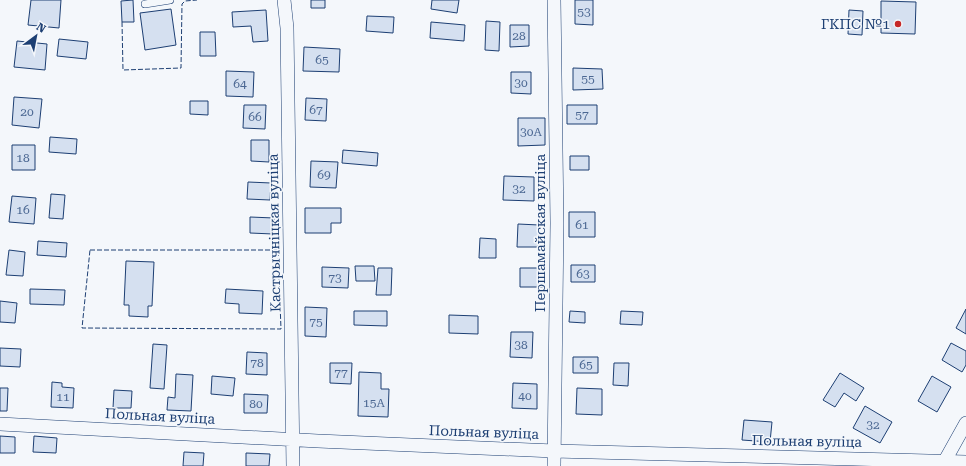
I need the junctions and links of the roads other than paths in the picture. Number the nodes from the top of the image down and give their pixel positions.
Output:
1 (170, 0) edge
2 (284, 0) edge
3 (554, 0) edge
4 (145, 4) dead end
5 (966, 423) edge
6 (0, 424) edge
7 (293, 439) junction
8 (554, 451) junction
9 (966, 462) edge
10 (943, 463) edge
11 (293, 466) edge
12 (554, 466) edge

1 - 4 lane
2 - 7 street, Кастрычніцкая вуліца
3 - 8 street, Першамайская вуліца
5 - 10 street
6 - 7 street, Польная вуліца
7 - 8 street, Польная вуліца
7 - 11 street, Кастрычніцкая вуліца
8 - 10 street, Польная вуліца
8 - 12 street, Першамайская вуліца
9 - 10 street, Польная вуліца

